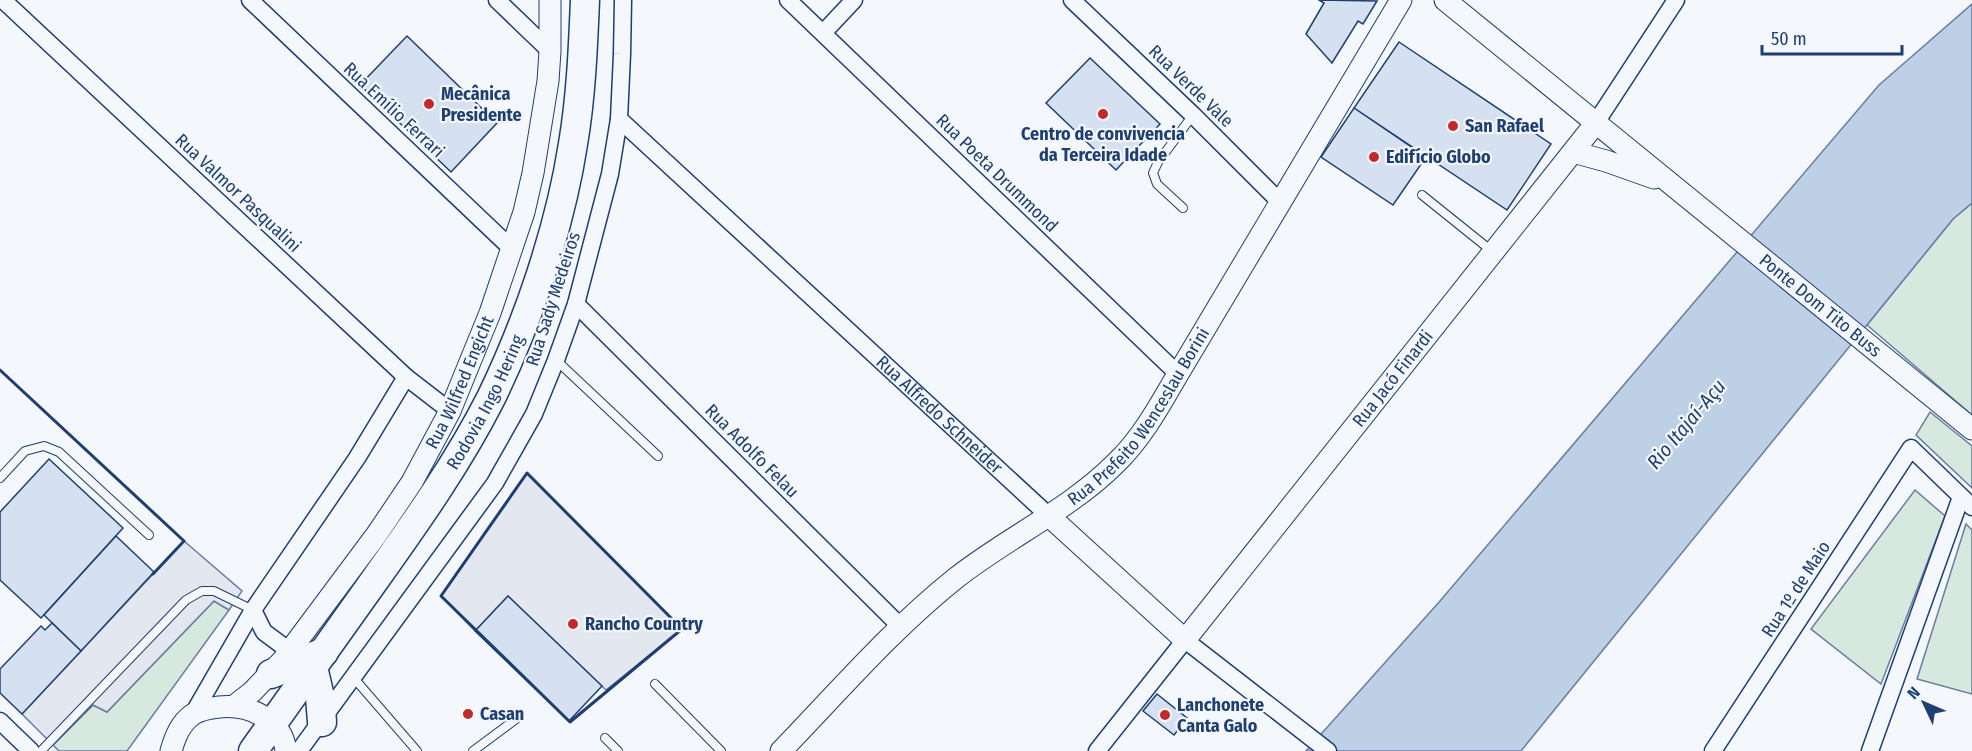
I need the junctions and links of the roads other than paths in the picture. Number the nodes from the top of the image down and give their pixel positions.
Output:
1 (3, 0) edge
2 (250, 0) edge
3 (497, 0) edge
4 (550, 0) edge
5 (585, 0) edge
6 (623, 0) edge
7 (788, 0) edge
8 (854, 0) edge
9 (1072, 0) edge
10 (1445, 0) edge
11 (1676, 0) edge
12 (1395, 3) edge
13 (822, 33) junction
14 (550, 51) junction
15 (1193, 115) junction
16 (619, 119) junction
17 (1595, 124) junction
18 (1573, 152) junction
19 (1668, 183) junction
20 (1422, 195) dead end
21 (1281, 203) junction
22 (1183, 208) dead end
23 (512, 249) junction
24 (1493, 252) junction
25 (576, 304) junction
26 (556, 360) junction
27 (1179, 374) junction
28 (406, 377) junction
29 (450, 411) junction
30 (1970, 427) edge
31 (658, 456) dead end
32 (0, 478) edge
33 (1967, 502) edge
34 (1049, 516) junction
35 (149, 535) dead end
36 (253, 610) junction
37 (901, 627) junction
38 (1185, 640) junction
39 (307, 658) junction
40 (270, 674) joint
41 (353, 677) junction
42 (655, 684) dead end
43 (234, 706) junction
44 (193, 714) junction
45 (516, 719) dead end
46 (0, 721) edge
47 (322, 722) junction
48 (273, 723) junction
49 (605, 738) dead end
50 (31, 751) edge
51 (41, 751) edge
52 (171, 751) edge
53 (253, 751) edge
54 (286, 751) edge
55 (300, 751) edge
56 (417, 751) edge
57 (473, 751) edge
58 (618, 751) edge
59 (722, 751) edge
60 (781, 751) edge
61 (1097, 751) edge
62 (1328, 751) edge
63 (1713, 751) edge
64 (1870, 751) edge

1 - 28 street, Rua Valmor Pasqualini
2 - 23 street, Rua Emílio Ferrari
3 - 14 street
4 - 14 street, Rua Wilfred Engicht
5 - 39 highway, Rodovia Ingo Hering
6 - 16 street, Rua Sady Medeiros
7 - 13 street, Rua Poeta Drummond
8 - 13 street
9 - 15 street, Rua Verde Vale
10 - 17 street, Ponte Dom Tito Buss
11 - 17 street, Rua Jacó Finardi
12 - 21 street, Rua Prefeito Wenceslau Borini
13 - 27 street, Rua Poeta Drummond
14 - 23 street, Rua Wilfred Engicht
15 - 21 street, Rua Verde Vale
15 - 22 lane
16 - 25 street, Rua Sady Medeiros
16 - 34 street, Rua Alfredo Schneider
17 - 18 street, Rua Jacó Finardi
17 - 19 street, Ponte Dom Tito Buss
18 - 19 street, Ponte Dom Tito Buss
18 - 24 street, Rua Jacó Finardi
19 - 30 street, Ponte Dom Tito Buss
20 - 24 lane
21 - 27 street, Rua Prefeito Wenceslau Borini
23 - 29 street, Rua Wilfred Engicht
24 - 38 street, Rua Jacó Finardi
25 - 26 street, Rua Sady Medeiros
25 - 37 street, Rua Adolfo Felau
26 - 31 lane
26 - 41 street, Rua Sady Medeiros
27 - 34 street, Rua Prefeito Wenceslau Borini
28 - 29 street, Rua Valmor Pasqualini
28 - 36 street
29 - 39 street, Rua Wilfred Engicht
32 - 35 lane
33 - 63 street, Rua 1º de Maio
33 - 64 street
34 - 37 street, Rua Prefeito Wenceslau Borini
34 - 38 street, Rua Alfredo Schneider
36 - 39 street
36 - 44 street
36 - 51 lane
37 - 60 street, Rua Prefeito Wenceslau Borini
38 - 61 street, Rua Jacó Finardi
38 - 62 street, Rua Alfredo Schneider
39 - 40 highway
39 - 47 highway
39 - 48 highway, Rodovia Ingo Hering
40 - 43 street
41 - 47 street, Rua Sady Medeiros
41 - 56 lane
42 - 59 lane
43 - 44 street
43 - 48 street
44 - 52 street
45 - 57 lane
46 - 50 street
47 - 55 street, Rua Sady Medeiros
48 - 53 highway, Rodovia Ingo Hering
48 - 54 street
49 - 58 lane

